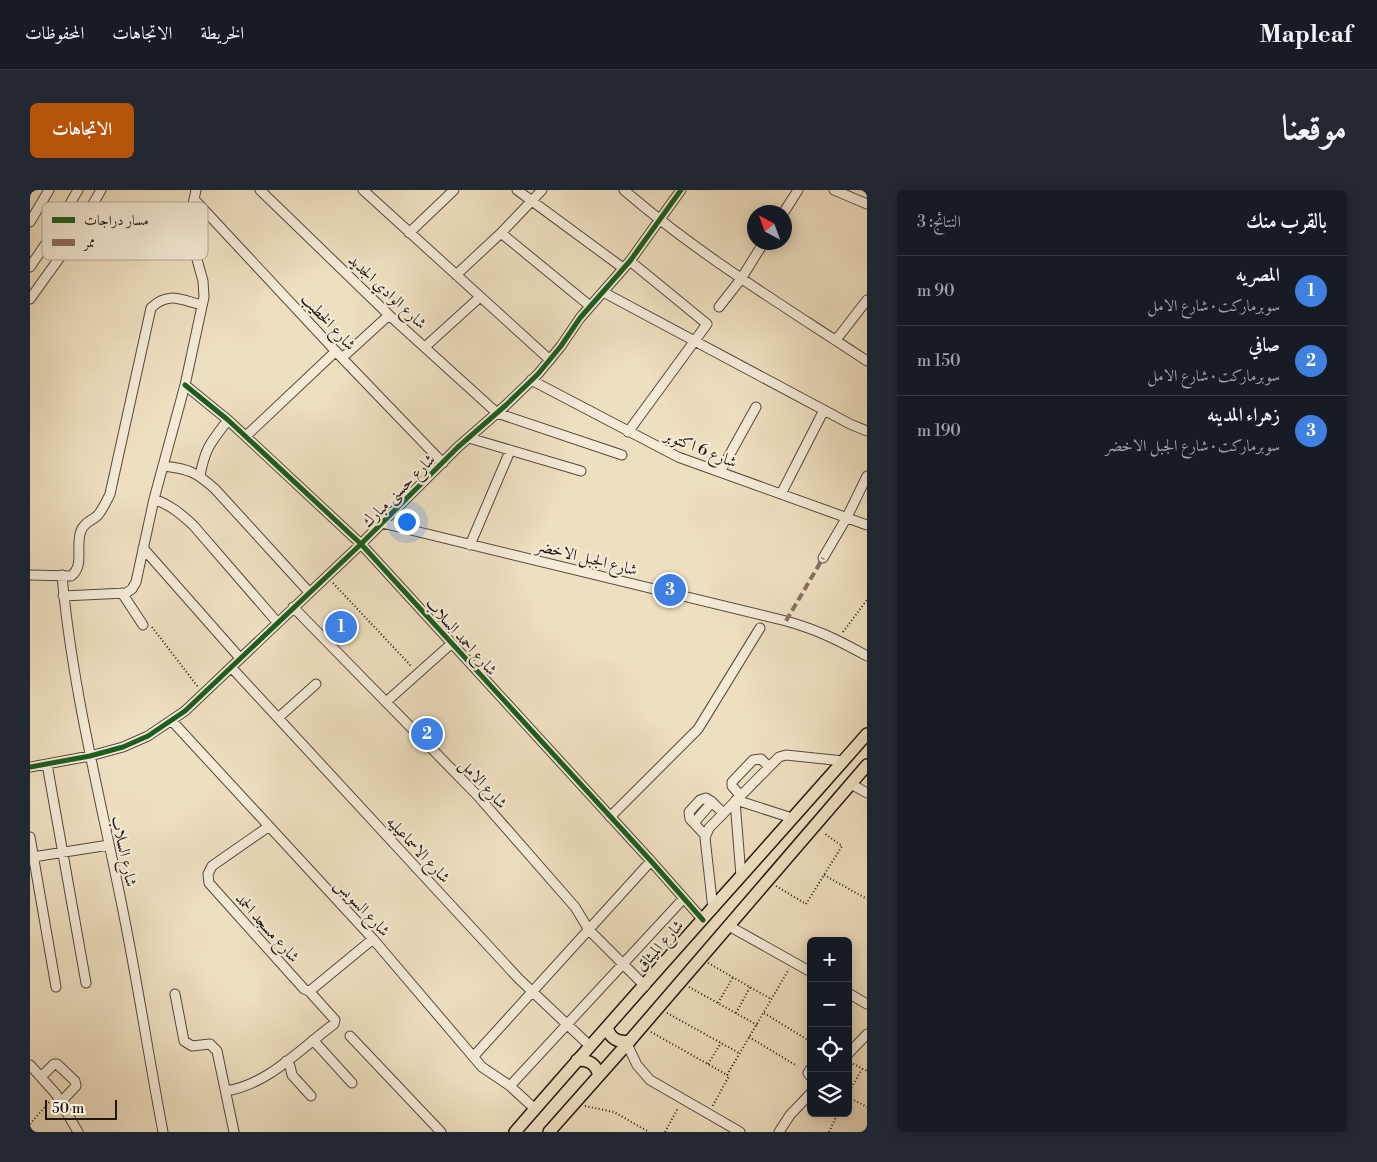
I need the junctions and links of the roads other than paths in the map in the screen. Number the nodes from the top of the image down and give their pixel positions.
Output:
1 (49, 190) edge
2 (78, 190) edge
3 (101, 190) edge
4 (260, 190) edge
5 (363, 190) edge
6 (454, 190) edge
7 (518, 190) edge
8 (542, 190) edge
9 (624, 190) edge
10 (681, 190) edge
11 (798, 190) edge
12 (834, 190) edge
13 (532, 201) junction
14 (71, 202) edge
15 (94, 202) edge
16 (867, 204) edge
17 (788, 205) edge
18 (208, 209) edge
19 (659, 220) junction
20 (30, 222) edge
21 (408, 232) junction
22 (501, 233) junction
23 (42, 249) edge
24 (759, 250) edge
25 (58, 260) edge
26 (197, 260) edge
27 (630, 261) junction
28 (30, 267) edge
29 (623, 268) junction
30 (456, 275) junction
31 (741, 278) junction
32 (603, 292) junction
33 (480, 297) junction
34 (30, 299) edge
35 (867, 300) edge
36 (202, 305) junction
37 (590, 306) junction
38 (719, 307) dead end
39 (389, 315) junction
40 (694, 340) junction
41 (836, 340) junction
42 (426, 346) junction
43 (339, 355) junction
44 (550, 360) junction
45 (867, 361) edge
46 (532, 380) junction
47 (185, 384) junction
48 (756, 407) dead end
49 (824, 410) junction
50 (497, 413) junction
51 (228, 420) junction
52 (867, 431) edge
53 (628, 432) junction
54 (246, 436) junction
55 (469, 438) junction
56 (510, 451) junction
57 (622, 455) dead end
58 (443, 463) junction
59 (164, 466) junction
60 (581, 471) dead end
61 (720, 472) junction
62 (200, 476) junction
63 (867, 476) edge
64 (781, 494) junction
65 (154, 499) junction
66 (847, 517) junction
67 (382, 523) junction
68 (867, 525) edge
69 (361, 544) junction
70 (470, 545) junction
71 (143, 548) junction
72 (823, 558) dead end
73 (30, 575) edge
74 (62, 576) junction
75 (309, 592) junction
76 (122, 593) junction
77 (63, 596) junction
78 (293, 607) junction
79 (277, 622) junction
80 (143, 625) road end
81 (760, 628) dead end
82 (451, 644) junction
83 (867, 656) edge
84 (240, 658) junction
85 (231, 667) junction
86 (316, 684) dead end
87 (386, 702) junction
88 (278, 718) junction
89 (172, 721) junction
90 (867, 734) edge
91 (90, 756) junction
92 (843, 761) junction
93 (47, 764) junction
94 (867, 765) edge
95 (30, 767) edge
96 (769, 767) junction
97 (851, 784) junction
98 (867, 793) edge
99 (737, 799) junction
100 (724, 813) junction
101 (610, 816) junction
102 (792, 818) junction
103 (268, 827) junction
104 (705, 835) junction
105 (30, 837) edge
106 (109, 845) junction
107 (63, 852) junction
108 (34, 857) junction
109 (652, 861) junction
110 (741, 876) junction
111 (684, 898) junction
112 (713, 909) junction
113 (703, 920) junction
114 (729, 926) junction
115 (589, 930) junction
116 (373, 939) junction
117 (623, 964) junction
118 (807, 970) edge
119 (86, 983) dead end
120 (645, 986) junction
121 (56, 987) dead end
122 (309, 991) junction
123 (532, 992) junction
124 (175, 994) dead end
125 (852, 995) edge
126 (867, 1004) edge
127 (567, 1025) junction
128 (606, 1026) junction
129 (867, 1034) edge
130 (350, 1036) dead end
131 (313, 1040) junction
132 (628, 1042) junction
133 (590, 1046) junction
134 (852, 1050) edge
135 (473, 1057) junction
136 (578, 1060) junction
137 (286, 1061) junction
138 (30, 1065) edge
139 (599, 1076) junction
140 (41, 1077) junction
141 (352, 1083) dead end
142 (510, 1086) junction
143 (226, 1091) junction
144 (311, 1096) dead end
145 (807, 1097) edge
146 (58, 1098) junction
147 (535, 1109) junction
148 (78, 1132) edge
149 (163, 1132) edge
150 (234, 1132) edge
151 (441, 1132) edge
152 (515, 1132) edge
153 (549, 1132) edge
154 (740, 1132) edge
155 (779, 1132) edge

1 - 20 street
2 - 14 street
3 - 15 street
4 - 39 street, شارع الوادي الجديد
5 - 21 street
6 - 21 street
7 - 13 street
8 - 13 street
9 - 19 street
10 - 19 street, شارع حسنى مبارك
11 - 17 street
12 - 16 street
13 - 22 street
13 - 29 street
18 - 43 street, شارع الخطيب
19 - 27 street, شارع حسنى مبارك
19 - 31 street
21 - 30 street
22 - 30 street
22 - 37 street
23 - 28 street
24 - 31 street
25 - 34 street
26 - 36 street
27 - 29 street, شارع حسنى مبارك
27 - 40 street
29 - 32 street, شارع حسنى مبارك
30 - 33 street
31 - 38 street
31 - 41 street
32 - 37 street, شارع حسنى مبارك
32 - 40 street
33 - 42 street
33 - 44 street
35 - 41 street
36 - 47 street
36 - 74 street
37 - 44 street, شارع حسنى مبارك
39 - 42 street, شارع الوادي الجديد
39 - 43 street
40 - 49 street
40 - 53 street
41 - 45 street
42 - 50 street, شارع الوادي الجديد
43 - 54 street
43 - 58 street, شارع الخطيب
44 - 46 street, شارع حسنى مبارك
46 - 50 street, شارع حسنى مبارك
46 - 53 street, شارع 6 اكتوبر
47 - 51 street, شارع احمد السلاب
47 - 59 street
48 - 61 street
49 - 52 street
49 - 64 street
50 - 55 street, شارع حسنى مبارك
50 - 57 street
51 - 54 street, شارع احمد السلاب
51 - 62 street
53 - 61 street, شارع 6 اكتوبر
54 - 69 street, شارع احمد السلاب
55 - 56 street
55 - 58 street, شارع حسنى مبارك
56 - 60 street
56 - 70 street
58 - 67 street, شارع حسنى مبارك
59 - 62 street
59 - 65 street
61 - 64 street, شارع 6 اكتوبر
62 - 75 street
63 - 66 street
64 - 66 street, شارع 6 اكتوبر
65 - 71 street
65 - 79 street
66 - 68 street, شارع 6 اكتوبر
66 - 72 street
67 - 69 street, شارع حسنى مبارك
67 - 70 street, شارع الجبل الاخضر
69 - 75 street, شارع حسنى مبارك
69 - 82 street, شارع احمد السلاب
70 - 83 street, شارع الجبل الاخضر
71 - 76 street
71 - 84 street
73 - 74 street
74 - 77 street, شارع السلاب
75 - 78 street, شارع حسنى مبارك
76 - 77 street
76 - 80 street
77 - 91 street, شارع السلاب
78 - 79 street, شارع حسنى مبارك
78 - 87 street, شارع الامل
79 - 84 street, شارع حسنى مبارك
81 - 101 street
82 - 87 street
82 - 101 street, شارع احمد السلاب
84 - 85 street, شارع حسنى مبارك
85 - 88 street, شارع الاسماعيليه
85 - 89 street, شارع حسنى مبارك
86 - 88 street
87 - 115 street, شارع الامل
88 - 123 street, شارع الاسماعيليه
89 - 91 street, شارع حسنى مبارك
89 - 103 street, شارع السويس
90 - 92 main road, شارع الميثاق
91 - 93 street, شارع حسنى مبارك
91 - 106 street, شارع السلاب
92 - 96 street
92 - 102 main road, شارع الميثاق
93 - 95 street, شارع حسنى مبارك
93 - 107 street
94 - 97 main road
96 - 99 street
96 - 99 street
97 - 98 street
97 - 114 main road
99 - 100 street
99 - 102 street
99 - 110 street
100 - 104 street
100 - 104 street
101 - 109 street, شارع احمد السلاب
102 - 110 main road, شارع الميثاق
103 - 116 street, شارع السويس
103 - 122 street, شارع مسجد الحمد
104 - 112 street
105 - 108 street
106 - 107 street
106 - 149 street, شارع السلاب
107 - 108 street
107 - 119 street
108 - 121 street
109 - 111 street, شارع احمد السلاب
109 - 115 street
110 - 112 main road, شارع الميثاق
111 - 113 street, شارع احمد السلاب
111 - 117 street
112 - 113 main road, شارع الميثاق
113 - 120 main road, شارع الميثاق
114 - 118 street
114 - 132 main road
115 - 117 street, شارع الامل
115 - 123 street
116 - 122 street
116 - 135 street, شارع السويس
117 - 120 street, شارع الامل
117 - 127 street
120 - 128 main road, شارع الميثاق
122 - 131 street
123 - 127 street, شارع الاسماعيليه
123 - 135 street
124 - 143 street
125 - 126 street
127 - 133 street, شارع الاسماعيليه
127 - 142 street
128 - 132 main road
128 - 133 main road, شارع الميثاق
129 - 134 street
130 - 151 street
131 - 137 street
131 - 141 street
132 - 139 main road
132 - 154 street
133 - 136 main road, شارع الميثاق
135 - 142 street, شارع السويس
136 - 139 main road
136 - 147 main road, شارع الميثاق
137 - 143 street
137 - 144 street
138 - 140 street
139 - 153 main road
140 - 146 street
140 - 146 street
142 - 147 street, شارع السويس
143 - 150 street
145 - 155 street
146 - 148 street
147 - 152 main road, شارع الميثاق

